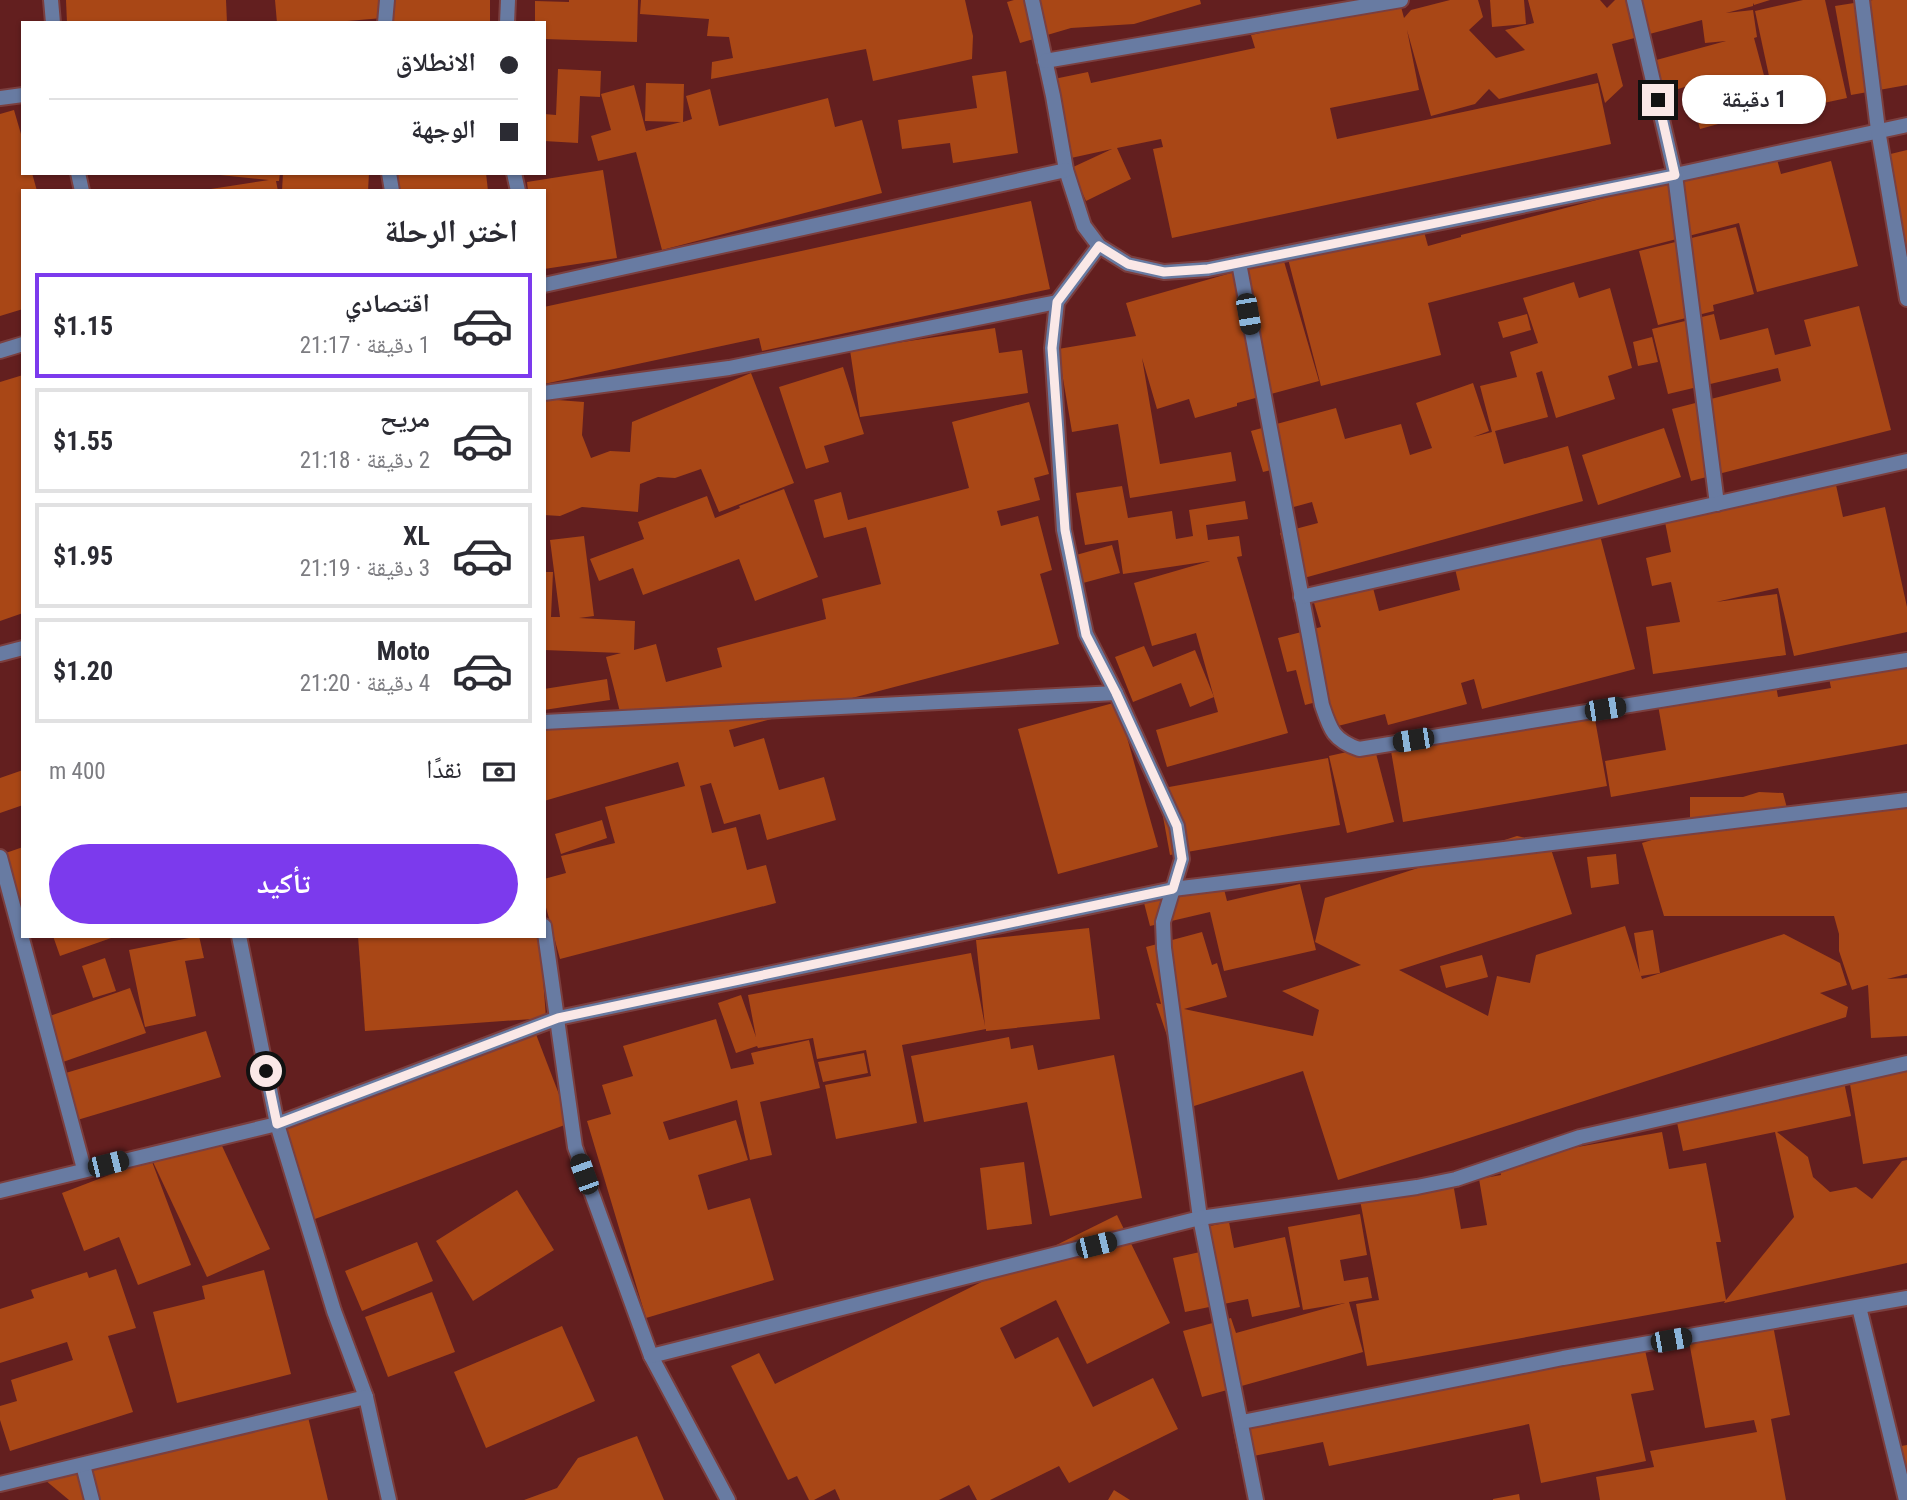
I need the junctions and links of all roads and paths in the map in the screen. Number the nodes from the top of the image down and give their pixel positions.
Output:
1 (51, 0) edge
2 (387, 0) edge
3 (508, 0) edge
4 (1032, 0) edge
5 (1401, 0) edge
6 (1634, 0) edge
7 (1862, 0) edge
8 (53, 21) edge
9 (385, 21) edge
10 (506, 21) edge
11 (1045, 61) junction
12 (21, 95) edge
13 (0, 98) edge
14 (1907, 125) edge
15 (1878, 130) junction
16 (1066, 170) junction
17 (1675, 175) junction
18 (1099, 246) junction
19 (1239, 263) junction
20 (546, 285) edge
21 (1907, 299) edge
22 (1057, 302) junction
23 (21, 345) edge
24 (0, 351) edge
25 (546, 393) edge
26 (1907, 461) edge
27 (1717, 504) junction
28 (1301, 597) junction
29 (21, 649) edge
30 (0, 654) edge
31 (1907, 660) edge
32 (1116, 693) junction
33 (546, 722) edge
34 (1907, 800) edge
35 (0, 857) edge
36 (1173, 889) junction
37 (21, 935) edge
38 (22, 938) edge
39 (239, 938) edge
40 (546, 938) edge
41 (558, 1018) junction
42 (1907, 1063) edge
43 (277, 1124) junction
44 (84, 1170) junction
45 (0, 1191) edge
46 (1200, 1219) junction
47 (1907, 1298) edge
48 (1859, 1307) junction
49 (651, 1356) junction
50 (366, 1397) junction
51 (1242, 1422) junction
52 (83, 1465) junction
53 (0, 1484) edge
54 (92, 1500) edge
55 (389, 1500) edge
56 (728, 1500) edge
57 (1256, 1500) edge
58 (1906, 1500) edge

1 - 8 street
2 - 9 street
3 - 10 street
4 - 11 street
5 - 11 street
6 - 17 street
7 - 15 street
11 - 16 street
12 - 13 street
14 - 15 street
15 - 17 street
15 - 21 street
16 - 18 street
16 - 20 street
17 - 19 street
17 - 27 street
18 - 19 street
18 - 22 street
19 - 28 street
22 - 25 street
22 - 32 street
23 - 24 street
26 - 27 street
27 - 28 street
28 - 31 street
29 - 30 street
32 - 33 street
32 - 36 street
34 - 36 street
35 - 37 street
36 - 41 street
36 - 46 street
38 - 44 street
39 - 43 street
40 - 41 street
41 - 43 street
41 - 49 street
42 - 46 street
43 - 44 street
43 - 50 street
44 - 45 street
46 - 49 street
46 - 51 street
47 - 48 street
48 - 51 street
48 - 58 street
49 - 56 street
50 - 52 street
50 - 55 street
51 - 57 street
52 - 53 street
52 - 54 street

